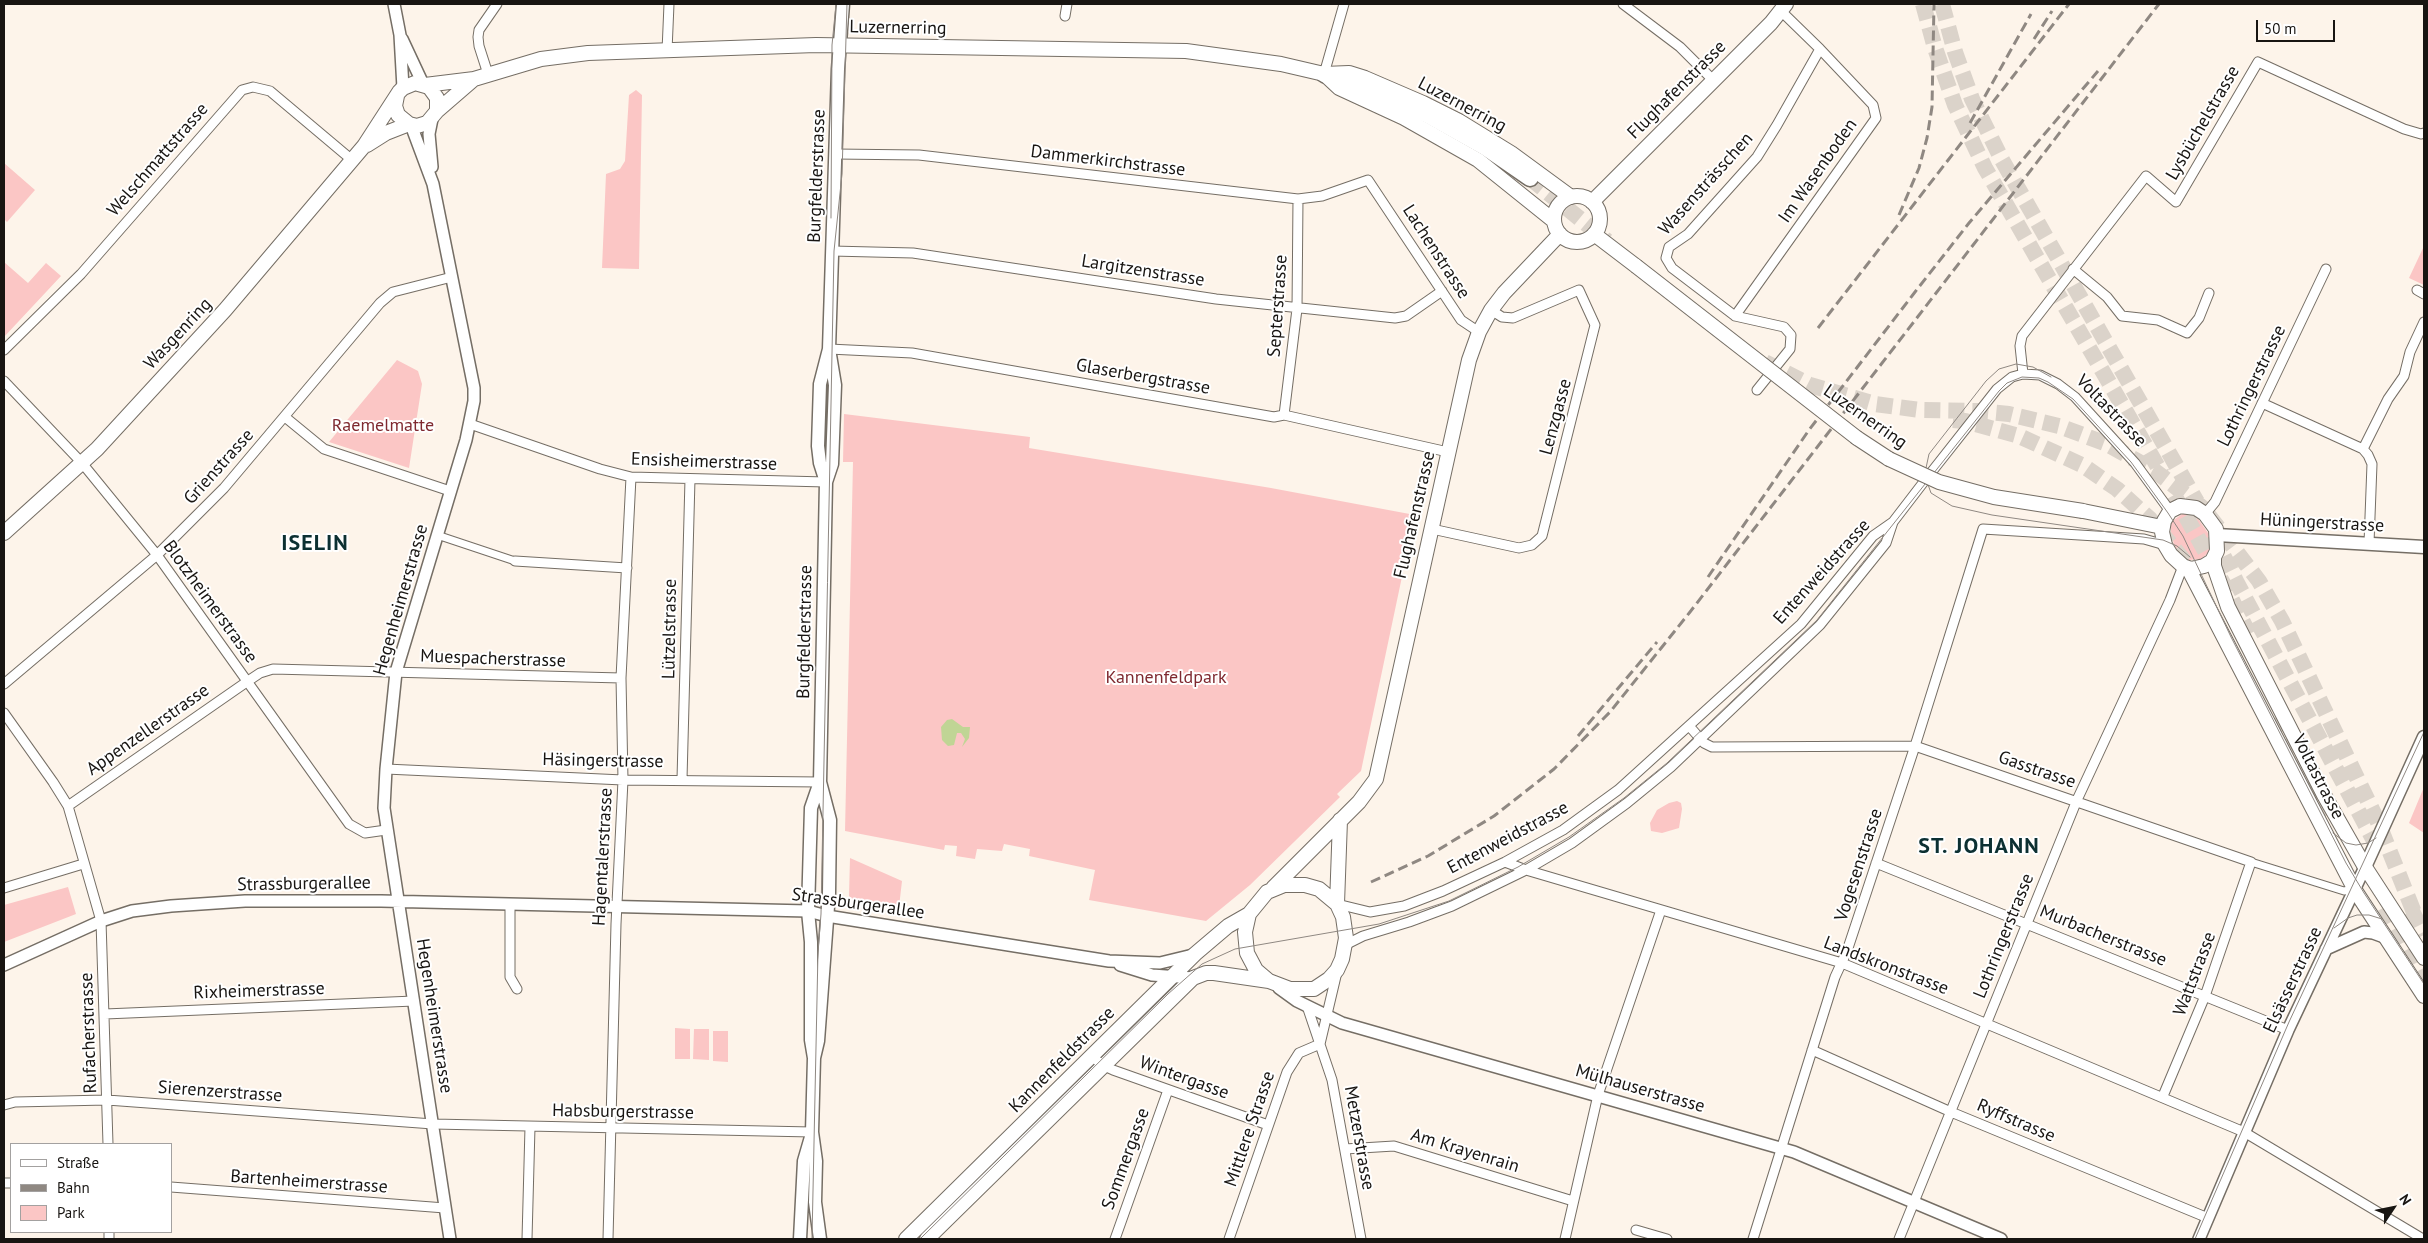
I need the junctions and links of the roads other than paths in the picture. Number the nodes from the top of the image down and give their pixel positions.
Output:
1 (394, 4) edge
2 (497, 4) edge
3 (669, 4) edge
4 (843, 4) edge
5 (1067, 4) edge
6 (1344, 4) edge
7 (1623, 4) edge
8 (1783, 8) edge
9 (1065, 16) dead end
10 (400, 35) junction
11 (839, 46) junction
12 (1820, 49) junction
13 (667, 51) junction
14 (488, 74) junction
15 (1324, 74) junction
16 (474, 79) junction
17 (1713, 80) junction
18 (424, 84) junction
19 (400, 92) junction
20 (434, 115) junction
21 (410, 125) junction
22 (2424, 132) edge
23 (364, 146) junction
24 (835, 154) junction
25 (352, 160) junction
26 (1527, 182) tunnel mouth
27 (1372, 183) joint
28 (433, 184) junction
29 (1571, 196) junction
30 (1298, 199) junction
31 (1592, 202) junction
32 (1554, 221) junction
33 (1560, 234) junction
34 (1594, 234) junction
35 (832, 251) junction
36 (2073, 269) junction
37 (2326, 269) dead end
38 (452, 277) junction
39 (1442, 291) junction
40 (2209, 293) dead end
41 (1297, 309) junction
42 (1491, 310) junction
43 (1735, 316) junction
44 (2424, 322) edge
45 (1479, 332) junction
46 (829, 349) junction
47 (4, 350) edge
48 (2023, 374) junction
49 (4, 381) edge
50 (1757, 390) dead end
51 (2262, 403) junction
52 (1284, 415) junction
53 (285, 417) junction
54 (470, 424) junction
55 (2363, 449) junction
56 (1448, 452) junction
57 (82, 464) junction
58 (631, 477) junction
59 (690, 479) junction
60 (826, 482) junction
61 (450, 491) junction
62 (2170, 511) junction
63 (2205, 514) junction
64 (1893, 522) junction
65 (2162, 527) junction
66 (1432, 529) junction
67 (4, 533) edge
68 (436, 535) junction
69 (2217, 535) junction
70 (2369, 543) junction
71 (2165, 544) junction
72 (2424, 547) edge
73 (157, 556) junction
74 (2214, 558) junction
75 (515, 560) joint
76 (2186, 567) junction
77 (627, 568) junction
78 (396, 672) junction
79 (621, 678) junction
80 (248, 681) junction
81 (4, 684) edge
82 (4, 713) edge
83 (1690, 727) junction
84 (2424, 737) edge
85 (1700, 739) junction
86 (1916, 746) junction
87 (386, 769) junction
88 (682, 779) junction
89 (623, 780) junction
90 (820, 782) junction
91 (2077, 800) junction
92 (68, 806) junction
93 (1340, 820) junction
94 (386, 830) junction
95 (1505, 862) junction
96 (2251, 862) junction
97 (1876, 863) junction
98 (83, 864) junction
99 (2365, 867) junction
100 (1526, 870) junction
101 (4, 888) edge
102 (1273, 888) junction
103 (2354, 889) junction
104 (398, 901) junction
105 (510, 904) junction
106 (1337, 904) junction
107 (616, 907) junction
108 (1661, 910) junction
109 (808, 911) junction
110 (1249, 914) junction
111 (827, 916) junction
112 (101, 921) junction
113 (2028, 923) junction
114 (2384, 937) junction
115 (1345, 945) junction
116 (2326, 949) junction
117 (1195, 954) junction
118 (2424, 958) edge
119 (1109, 961) junction
120 (1842, 963) junction
121 (4, 964) edge
122 (1337, 970) junction
123 (1171, 978) junction
124 (1193, 978) junction
125 (1269, 981) junction
126 (517, 989) dead end
127 (2206, 996) junction
128 (2424, 996) edge
129 (414, 1001) junction
130 (1307, 1006) junction
131 (105, 1014) junction
132 (1328, 1017) junction
133 (1986, 1024) junction
134 (2288, 1030) junction
135 (1320, 1044) junction
136 (1812, 1050) junction
137 (814, 1058) junction
138 (1097, 1061) junction
139 (1168, 1090) junction
140 (1598, 1095) junction
141 (2163, 1096) junction
142 (108, 1100) junction
143 (4, 1105) edge
144 (1951, 1112) junction
145 (433, 1124) junction
146 (1268, 1125) junction
147 (530, 1127) junction
148 (611, 1127) junction
149 (812, 1132) junction
150 (2244, 1132) junction
151 (108, 1143) edge
152 (1781, 1148) junction
153 (1345, 1149) junction
154 (172, 1187) edge
155 (1574, 1201) junction
156 (1914, 1202) junction
157 (445, 1208) junction
158 (2208, 1218) junction
159 (1636, 1230) dead end
160 (450, 1239) edge
161 (527, 1239) edge
162 (608, 1239) edge
163 (800, 1239) edge
164 (820, 1239) edge
165 (906, 1239) edge
166 (927, 1239) edge
167 (1115, 1239) edge
168 (1229, 1239) edge
169 (1361, 1239) edge
170 (1565, 1239) edge
171 (1667, 1239) edge
172 (1753, 1239) edge
173 (1899, 1239) edge
174 (2000, 1239) edge
175 (2199, 1239) edge
176 (2423, 1239) edge

1 - 10 street
2 - 14 street
3 - 13 street
4 - 11 main road, Burgfelderstrasse
5 - 9 street
6 - 15 street
7 - 17 street
8 - 12 street
8 - 17 main road, Flughafenstrasse
10 - 18 street
10 - 19 street
11 - 13 main road, Luzernerring
11 - 15 main road, Luzernerring
11 - 24 main road, Burgfelderstrasse
12 - 43 street, Im Wasenboden
12 - 43 street, Wasensträsschen
13 - 14 main road, Luzernerring
14 - 16 main road, Luzernerring
15 - 26 highway
15 - 29 main road, Luzernerring
15 - 32 main road, Luzernerring
16 - 18 main road, Luzernerring
16 - 20 main road, Luzernerring
17 - 31 main road, Flughafenstrasse
18 - 19 main road
18 - 20 main road
19 - 21 main road
19 - 23 main road, Wasgenring
20 - 21 main road
20 - 28 street, Hegenheimerstrasse
21 - 23 main road, Wasgenring
21 - 28 street, Hegenheimerstrasse
22 - 36 street, Lysbüchelstrasse
23 - 25 main road, Wasgenring
24 - 30 street, Dammerkirchstrasse
24 - 35 main road, Burgfelderstrasse
25 - 47 street, Welschmattstrasse
25 - 57 main road, Wasgenring
27 - 30 street, Dammerkirchstrasse
27 - 39 street, Lachenstrasse
28 - 38 street, Hegenheimerstrasse
29 - 31 main road
29 - 32 main road
30 - 41 street, Septerstrasse
31 - 34 main road
32 - 33 main road
33 - 34 main road
33 - 42 main road, Flughafenstrasse
34 - 65 main road, Luzernerring, bridge
35 - 41 street, Largitzenstrasse
35 - 46 main road, Burgfelderstrasse
36 - 40 street
36 - 48 street
37 - 51 street, Lothringerstrasse
38 - 53 street, Grienstrasse
38 - 54 street, Hegenheimerstrasse
39 - 41 street, Largitzenstrasse
39 - 45 street, Lachenstrasse
41 - 52 street, Septerstrasse
42 - 45 main road, Flughafenstrasse
42 - 66 street, Lenzgasse
43 - 50 street
44 - 55 street
45 - 56 main road, Flughafenstrasse
46 - 52 street, Glaserbergstrasse
46 - 60 main road, Burgfelderstrasse
48 - 62 street, Voltastrasse
48 - 64 street
49 - 57 street, Blotzheimerstrasse
51 - 55 street
51 - 63 street, Lothringerstrasse
52 - 56 street, Glaserbergstrasse
53 - 61 street
53 - 73 street, Grienstrasse
54 - 58 street, Ensisheimerstrasse
54 - 61 street, Hegenheimerstrasse
55 - 70 street
56 - 66 main road, Flughafenstrasse
57 - 67 main road, Wasgenring
57 - 73 street, Blotzheimerstrasse
58 - 59 street, Ensisheimerstrasse
58 - 77 street, Hagentalerstrasse
59 - 60 street, Ensisheimerstrasse
59 - 88 street, Lützelstrasse
60 - 90 main road, Burgfelderstrasse
61 - 68 street, Hegenheimerstrasse
62 - 63 main road
62 - 65 main road
63 - 69 main road
64 - 83 street, Entenweidstrasse
64 - 85 street, Entenweidstrasse
65 - 71 main road
66 - 93 main road, Flughafenstrasse
68 - 75 street
68 - 78 street, Hegenheimerstrasse
69 - 70 main road, Hüningerstrasse
69 - 74 main road
70 - 72 main road, Hüningerstrasse
71 - 76 main road
71 - 86 street, Vogesenstrasse
73 - 80 street, Blotzheimerstrasse
73 - 81 street, Grienstrasse
74 - 76 main road
74 - 99 main road, Voltastrasse
75 - 77 street
76 - 91 street, Lothringerstrasse
76 - 103 main road, Voltastrasse
77 - 79 street, Hagentalerstrasse
78 - 79 street, Muespacherstrasse
78 - 80 street, Muespacherstrasse
78 - 87 street, Hegenheimerstrasse
79 - 89 street, Hagentalerstrasse
80 - 92 street, Appenzellerstrasse
80 - 94 street, Blotzheimerstrasse
82 - 92 street, Rufacherstrasse
83 - 85 street
83 - 95 street, Entenweidstrasse
84 - 99 main road, Elsässerstrasse
85 - 86 street, Gasstrasse
85 - 100 street, Entenweidstrasse
86 - 91 street, Gasstrasse
86 - 97 street, Vogesenstrasse
87 - 89 street, Häsingerstrasse
87 - 94 street, Hegenheimerstrasse
88 - 89 street, Häsingerstrasse
88 - 90 street, Häsingerstrasse
89 - 107 street, Hagentalerstrasse
90 - 109 main road, Burgfelderstrasse
90 - 111 main road, Burgfelderstrasse
91 - 96 street, Gasstrasse
91 - 113 street, Lothringerstrasse
92 - 98 street, Rufacherstrasse
93 - 102 main road, Flughafenstrasse
93 - 106 main road
94 - 104 street, Hegenheimerstrasse
95 - 100 street, Landskronstrasse
95 - 106 street, Entenweidstrasse
96 - 103 street, Gasstrasse
96 - 127 street, Wattstrasse
97 - 113 street, Murbacherstrasse
97 - 120 street, Vogesenstrasse
98 - 101 street
98 - 112 street, Rufacherstrasse
99 - 103 street, Elsässerstrasse
99 - 118 main road, Voltastrasse
100 - 108 street, Landskronstrasse
100 - 115 street, Entenweidstrasse
102 - 106 main road
102 - 110 main road
103 - 114 main road, Voltastrasse
103 - 116 street, Elsässerstrasse
104 - 105 street, Strassburgerallee
104 - 112 street, Strassburgerallee
104 - 129 street, Hegenheimerstrasse
105 - 107 street, Strassburgerallee
105 - 126 street
106 - 115 main road
107 - 109 street, Strassburgerallee
107 - 148 street, Hagentalerstrasse
108 - 120 street, Landskronstrasse
108 - 140 street
109 - 111 street, Strassburgerallee
109 - 137 main road, Burgfelderstrasse
110 - 117 main road, Kannenfeldstrasse
110 - 125 main road
111 - 119 street, Strassburgerallee
111 - 137 main road, Burgfelderstrasse
112 - 121 street, Strassburgerallee
112 - 131 street, Rufacherstrasse
113 - 127 street, Murbacherstrasse
113 - 133 street, Lothringerstrasse
114 - 116 street
114 - 128 main road, Voltastrasse
115 - 122 main road
116 - 134 street, Elsässerstrasse
117 - 119 street, Strassburgerallee
117 - 123 main road, Kannenfeldstrasse
119 - 123 street, Strassburgerallee
120 - 133 street, Landskronstrasse
120 - 136 street, Vogesenstrasse
122 - 125 main road
122 - 132 street
123 - 124 street, Strassburgerallee
123 - 138 main road, Kannenfeldstrasse
124 - 125 main road
124 - 138 main road, Kannenfeldstrasse
125 - 130 street, Mülhauserstrasse
127 - 134 street, Murbacherstrasse
127 - 141 street, Wattstrasse
129 - 131 street, Rixheimerstrasse
129 - 145 street, Hegenheimerstrasse
130 - 132 street, Mülhauserstrasse
130 - 135 street, Metzerstrasse
131 - 142 street, Rufacherstrasse
132 - 135 street
132 - 140 street, Mülhauserstrasse
133 - 141 street, Landskronstrasse
133 - 144 street, Lothringerstrasse
134 - 150 street, Elsässerstrasse
135 - 146 street, Mittlere Strasse
135 - 153 street, Metzerstrasse
136 - 144 street, Ryffstrasse
136 - 152 street, Vogesenstrasse
137 - 149 main road, Burgfelderstrasse
138 - 139 street, Wintergasse
138 - 165 main road, Kannenfeldstrasse
138 - 166 main road, Kannenfeldstrasse
139 - 146 street, Wintergasse
139 - 167 street, Sommergasse
140 - 152 street, Mülhauserstrasse
140 - 155 street
141 - 150 street, Landskronstrasse
142 - 143 street, Sierenzerstrasse
142 - 145 street, Sierenzerstrasse
142 - 151 street, Rufacherstrasse
144 - 156 street, Lothringerstrasse
144 - 158 street, Ryffstrasse
145 - 147 street, Habsburgerstrasse
145 - 157 street, Hegenheimerstrasse
146 - 168 street, Mittlere Strasse
147 - 148 street, Habsburgerstrasse
147 - 161 street
148 - 149 street, Habsburgerstrasse
148 - 162 street, Hagentalerstrasse
149 - 163 main road, Burgfelderstrasse
149 - 164 main road, Burgfelderstrasse
150 - 158 street, Elsässerstrasse
150 - 176 street, Landskronstrasse
152 - 156 street, Mülhauserstrasse
152 - 172 street, Vogesenstrasse
153 - 155 street, Am Krayenrain
153 - 169 street, Metzerstrasse
154 - 157 street, Bartenheimerstrasse
155 - 170 street
156 - 173 street, Lothringerstrasse
156 - 174 street, Mülhauserstrasse
157 - 160 street, Hegenheimerstrasse
158 - 175 street, Elsässerstrasse
159 - 171 street

